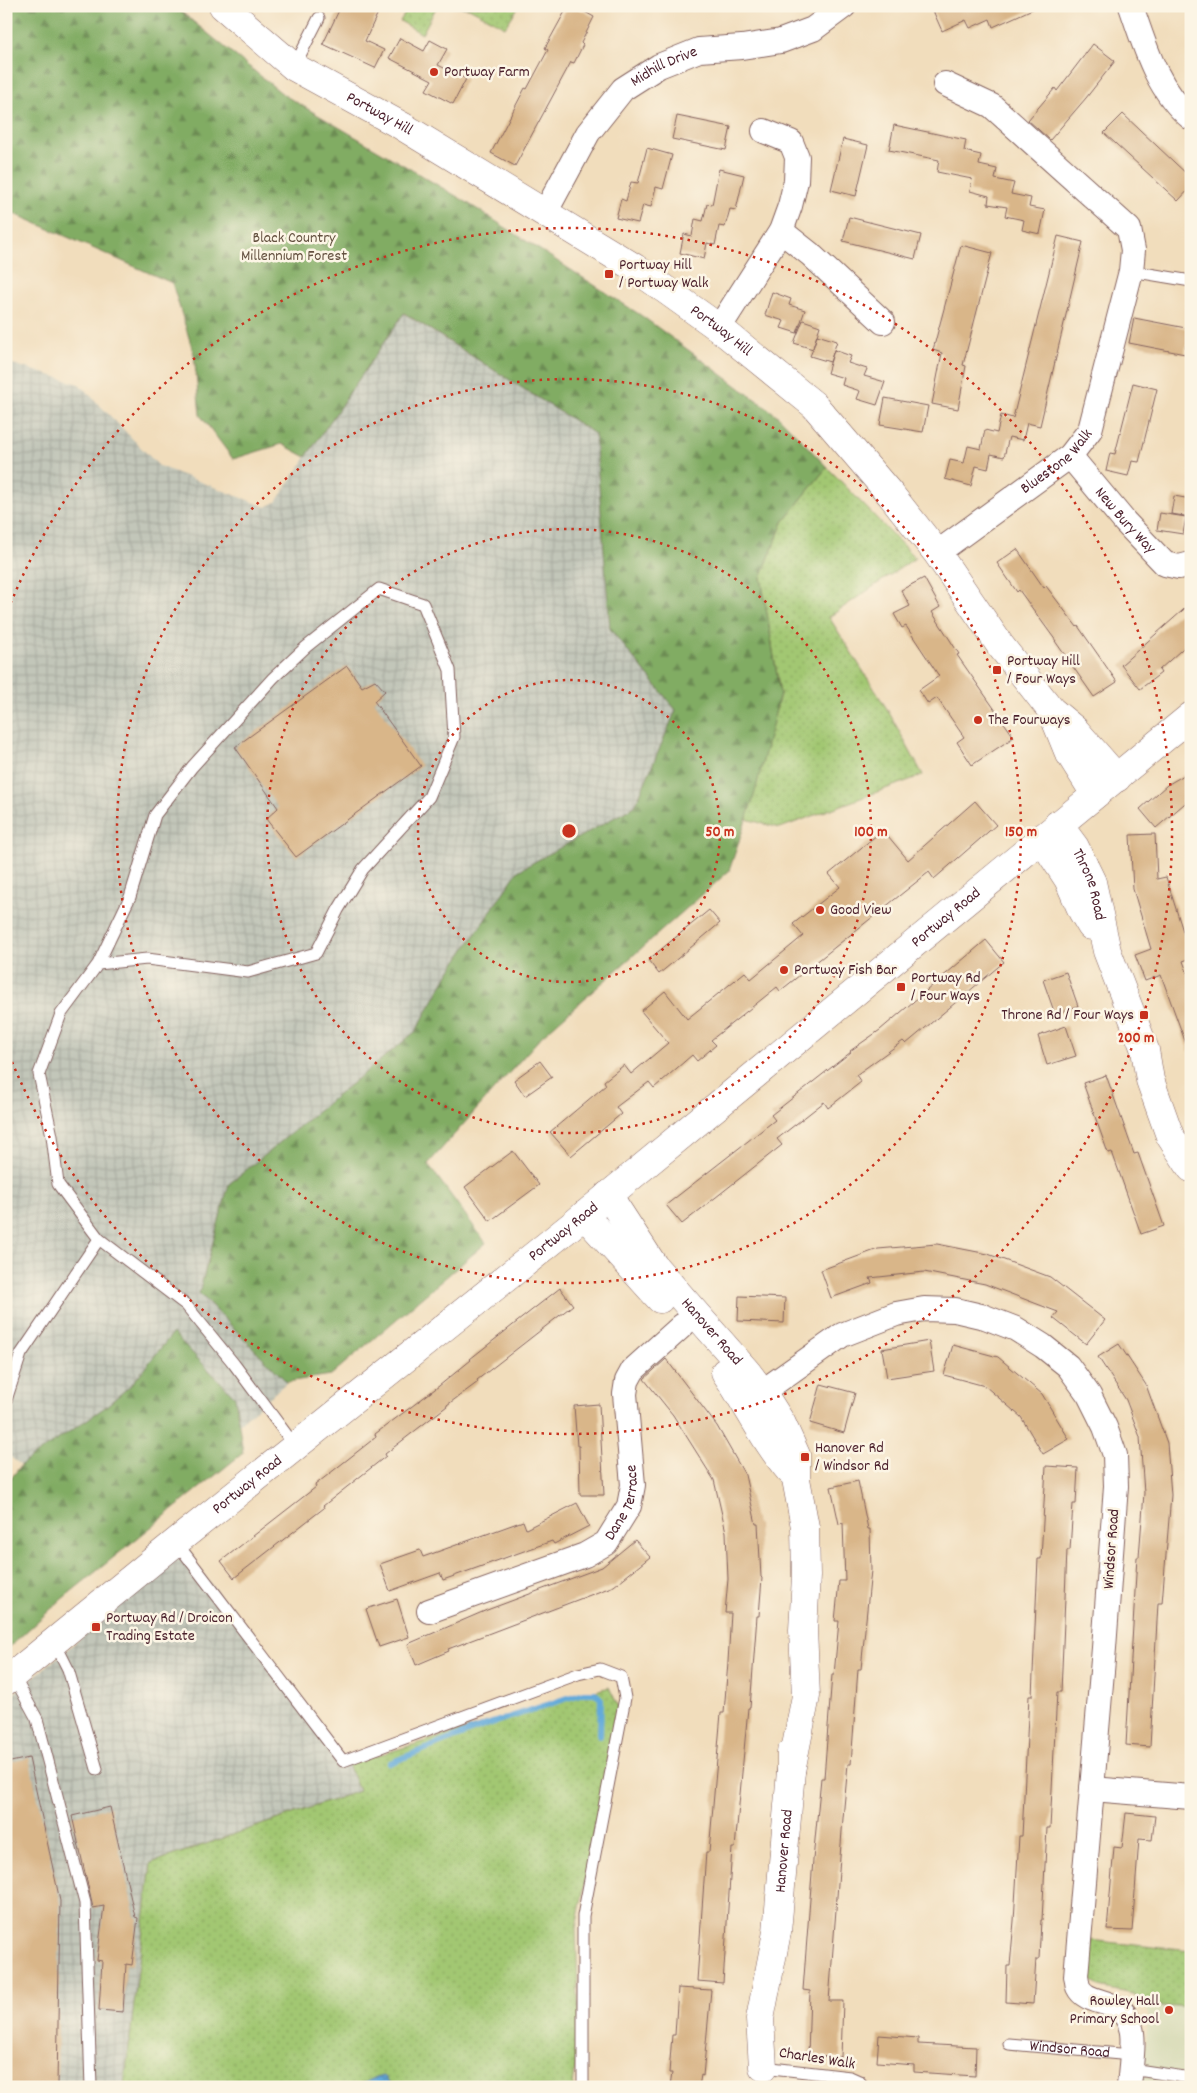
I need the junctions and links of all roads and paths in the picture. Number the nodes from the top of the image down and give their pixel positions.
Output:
1 (223, 6) edge
2 (844, 6) edge
3 (1131, 6) edge
4 (319, 18) dead end
5 (294, 67) junction
6 (945, 84) dead end
7 (1191, 118) edge
8 (764, 131) dead end
9 (545, 213) junction
10 (781, 231) junction
11 (1131, 271) junction
12 (1191, 281) edge
13 (883, 322) dead end
14 (720, 328) junction
15 (1070, 456) junction
16 (937, 553) junction
17 (1191, 564) edge
18 (1051, 710) junction
19 (1191, 716) edge
20 (1117, 778) junction
21 (1096, 794) junction
22 (1050, 831) junction
23 (98, 964) junction
24 (1145, 1050) junction
25 (1191, 1164) edge
26 (1191, 1168) edge
27 (608, 1195) junction
28 (584, 1215) junction
29 (99, 1239) junction
30 (690, 1320) junction
31 (754, 1397) junction
32 (6, 1400) edge
33 (295, 1446) junction
34 (176, 1542) junction
35 (429, 1611) dead end
36 (54, 1641) junction
37 (10, 1678) edge
38 (97, 1769) dead end
39 (1092, 1789) junction
40 (1191, 1797) edge
41 (1009, 2044) dead end
42 (1130, 2070) edge
43 (761, 2077) edge
44 (1191, 2078) edge
45 (91, 2087) edge
46 (584, 2087) edge
47 (864, 2087) edge

1 - 5 street, Portway Hill
2 - 9 street, Midhill Drive
3 - 7 street
4 - 5 lane
5 - 9 street, Portway Hill
6 - 11 street, Bluestone Walk
8 - 10 street
9 - 14 street, Portway Hill
10 - 13 street
10 - 14 street
11 - 12 lane
11 - 15 street, Bluestone Walk
14 - 16 street, Portway Hill
15 - 16 street, Bluestone Walk
15 - 17 street, New Bury Way
16 - 18 street, Portway Hill
18 - 20 street, Portway Hill
18 - 21 street, Portway Hill
19 - 20 street, Portway Road
20 - 21 street, Portway Road
21 - 22 street, Portway Road
22 - 24 street, Throne Road
22 - 27 street, Portway Road
23 - 23 lane
23 - 29 lane
24 - 25 street, Throne Road
24 - 26 street, Throne Road
27 - 28 street, Portway Road
27 - 30 street, Hanover Road
28 - 30 street, Hanover Road
28 - 33 street, Portway Road
29 - 32 lane
29 - 33 lane
30 - 31 street, Hanover Road
30 - 35 street, Dane Terrace
31 - 39 street, Windsor Road
31 - 43 street, Hanover Road
33 - 34 street, Portway Road
34 - 36 street, Portway Road
34 - 46 lane
36 - 37 street, Portway Road
36 - 38 lane
37 - 45 lane
39 - 40 street
39 - 42 street, Windsor Road
41 - 42 lane, Windsor Road
42 - 44 lane
43 - 47 lane, Charles Walk

